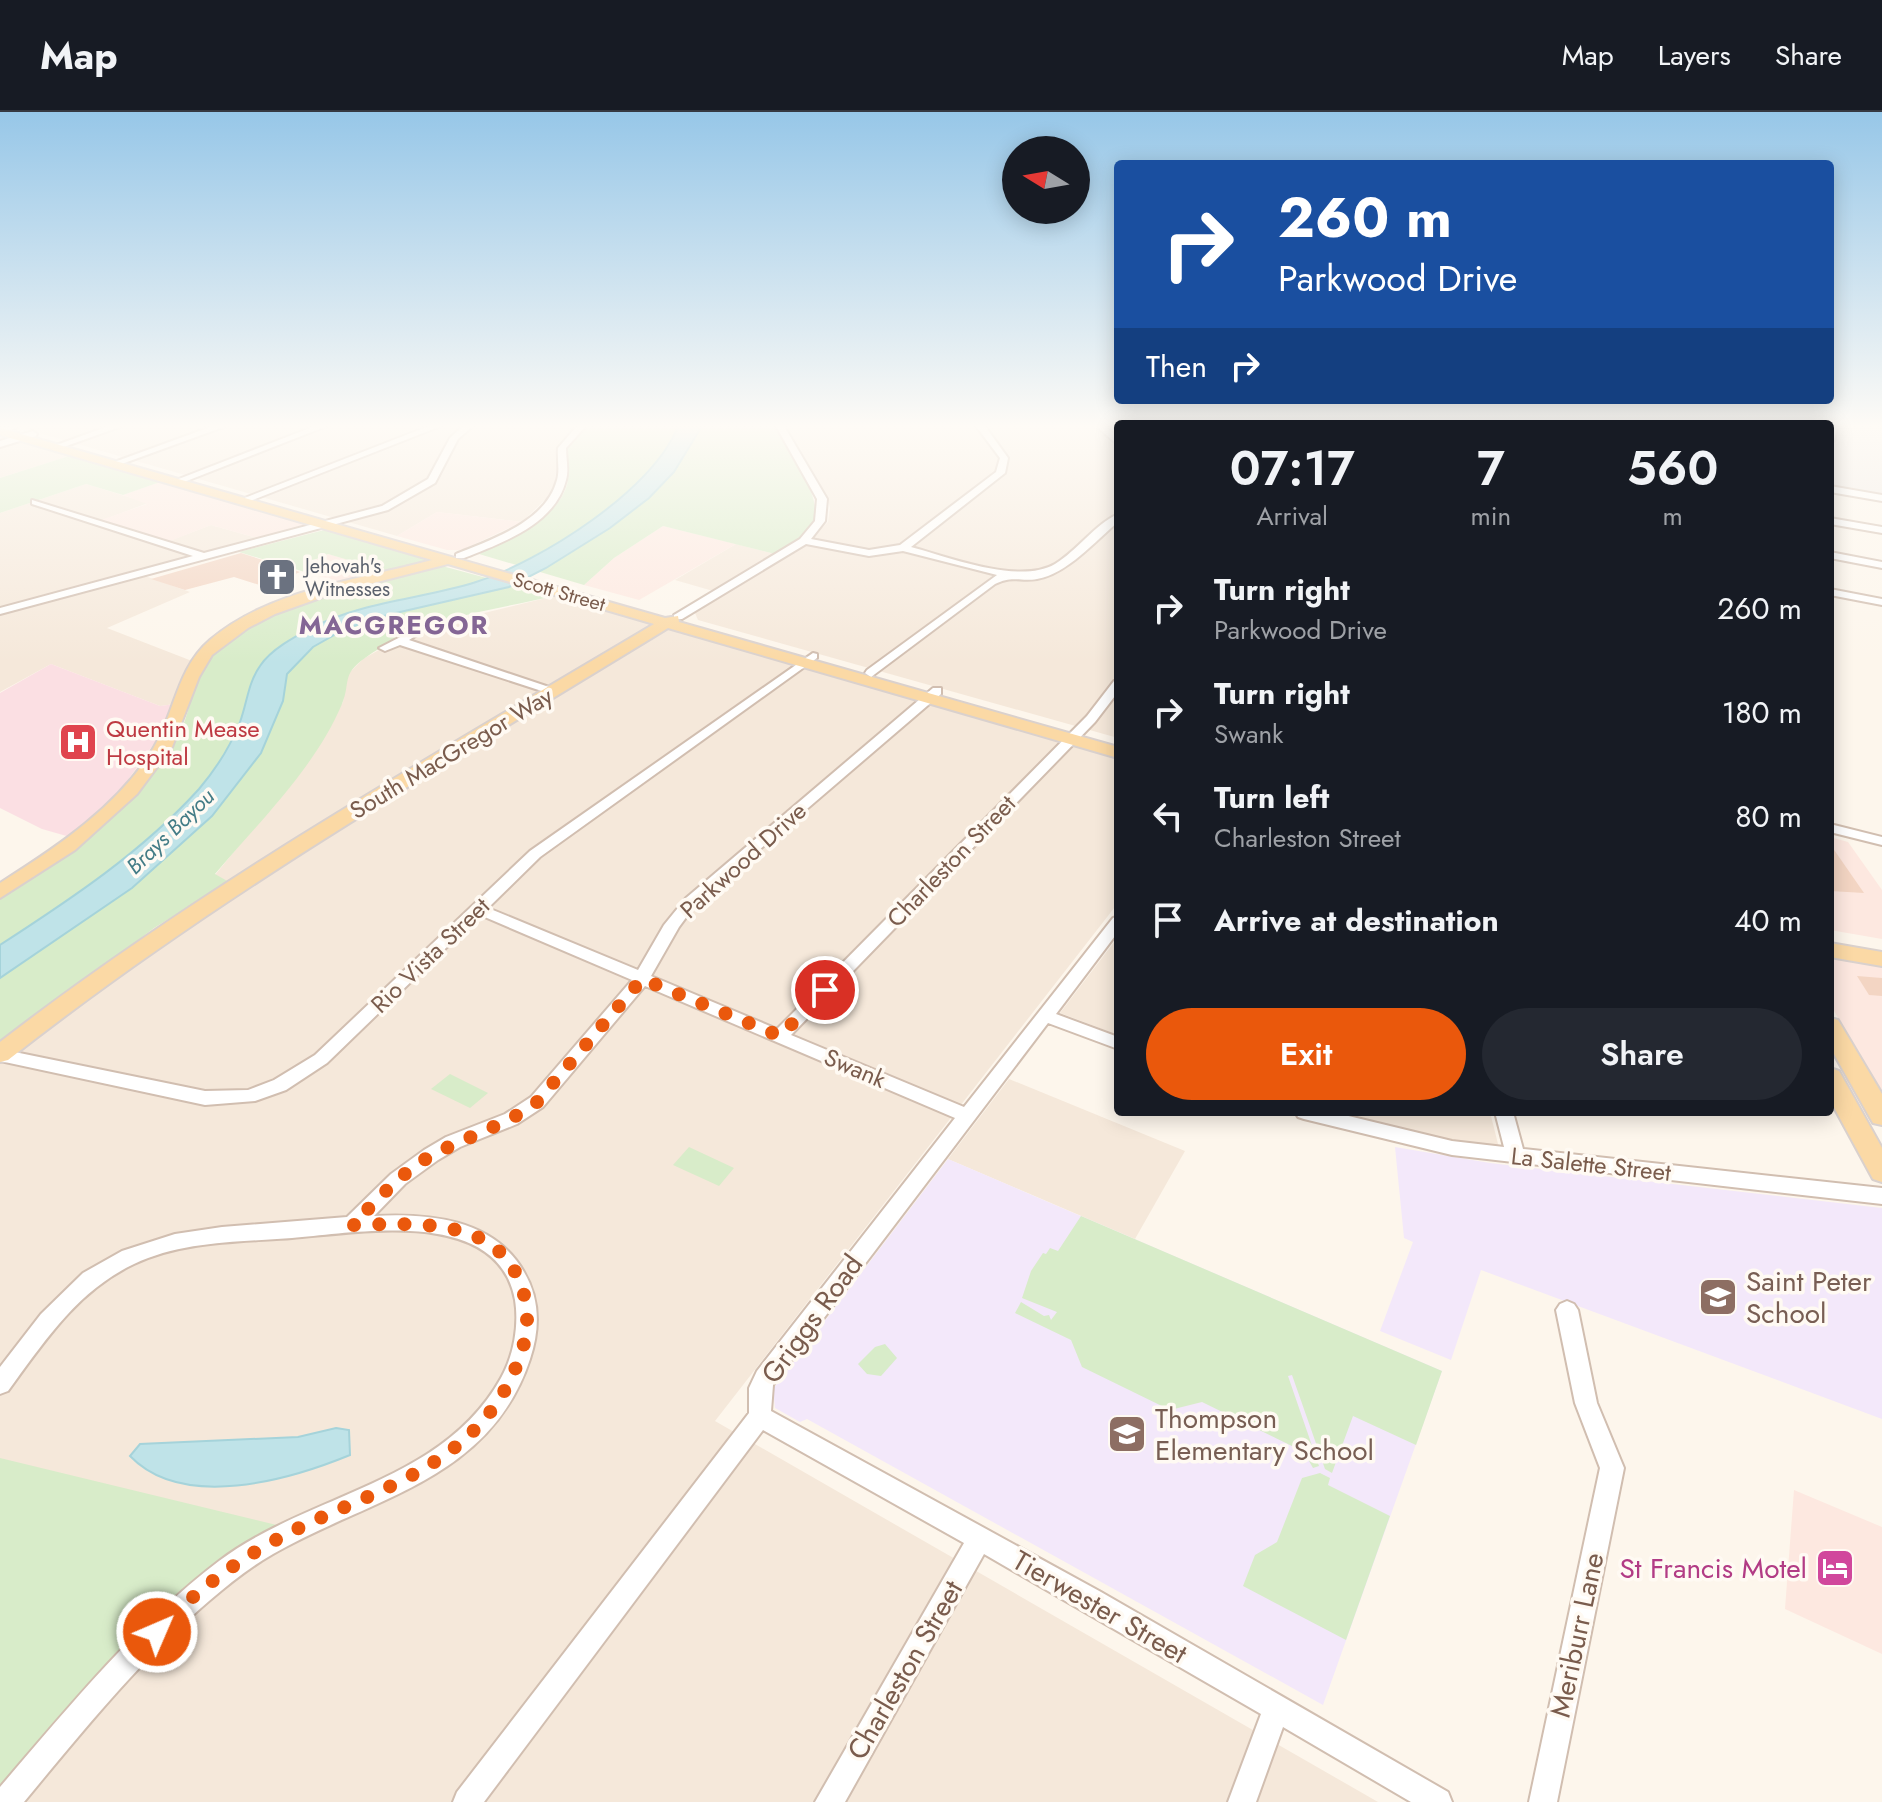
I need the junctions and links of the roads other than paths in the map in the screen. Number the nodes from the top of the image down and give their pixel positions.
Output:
1 (44, 505) edge
2 (268, 505) edge
3 (391, 505) edge
4 (547, 505) edge
5 (821, 505) edge
6 (959, 505) edge
7 (1114, 520) edge
8 (1834, 522) edge
9 (332, 524) junction
10 (1882, 530) edge
11 (804, 541) junction
12 (903, 548) junction
13 (1834, 556) edge
14 (205, 557) junction
15 (463, 561) junction
16 (1882, 565) edge
17 (1006, 574) junction
18 (1834, 593) edge
19 (1882, 602) edge
20 (0, 611) edge
21 (672, 620) junction
22 (414, 633) dead end
23 (400, 641) junction
24 (385, 648) dead end
25 (808, 660) junction
26 (871, 673) junction
27 (1114, 689) edge
28 (555, 691) junction
29 (932, 695) junction
30 (1074, 735) junction
31 (1114, 740) edge
32 (1114, 751) edge
33 (1834, 829) edge
34 (1882, 841) edge
35 (0, 892) edge
36 (478, 909) junction
37 (1114, 926) edge
38 (1834, 940) edge
39 (1882, 947) edge
40 (1834, 951) edge
41 (1882, 959) edge
42 (642, 979) junction
43 (1045, 1016) junction
44 (780, 1036) junction
45 (1834, 1039) edge
46 (1114, 1042) edge
47 (0, 1054) edge
48 (1834, 1084) edge
49 (967, 1116) junction
50 (1319, 1116) edge
51 (1505, 1116) edge
52 (1882, 1116) edge
53 (1516, 1156) junction
54 (1882, 1172) edge
55 (1882, 1196) edge
56 (352, 1225) junction
57 (1567, 1310) dead end
58 (0, 1384) edge
59 (760, 1416) junction
60 (980, 1538) junction
61 (1276, 1709) junction
62 (6, 1802) edge
63 (467, 1802) edge
64 (829, 1802) edge
65 (1242, 1802) edge
66 (1438, 1802) edge
67 (1543, 1802) edge

1 - 14 street
2 - 9 main road, Scott Street
3 - 9 street
4 - 15 street
5 - 11 street
6 - 12 street
7 - 17 street
8 - 10 street
9 - 14 street
9 - 15 main road, Scott Street
11 - 12 street
11 - 21 street, South MacGregor Way
12 - 17 street
13 - 16 street
14 - 20 street
15 - 21 main road, Scott Street
15 - 35 main road
17 - 26 street
18 - 19 street
21 - 25 main road, Scott Street
21 - 28 main road, South MacGregor Way
22 - 23 street
23 - 24 street
23 - 28 street
25 - 26 main road, Scott Street
25 - 29 main road, Scott Street
25 - 36 street, Rio Vista Street
26 - 29 main road, Scott Street
27 - 30 street, Charleston Street
28 - 47 main road, South MacGregor Way
29 - 30 main road, Scott Street
29 - 42 street, Parkwood Drive
30 - 31 main road, Scott Street
30 - 32 main road, Scott Street
30 - 44 street, Charleston Street
33 - 34 street
36 - 42 street, Swank
36 - 47 street, Rio Vista Street
37 - 43 street, Griggs Road
38 - 39 main road
40 - 41 main road
42 - 44 street, Swank
42 - 56 street, Parkwood Drive
43 - 46 street
43 - 49 street, Griggs Road
44 - 49 street, Swank
45 - 52 main road
48 - 54 main road
49 - 59 street, Griggs Road
50 - 53 street, La Salette Street
51 - 53 street
53 - 55 street, La Salette Street
56 - 58 street
56 - 62 street
57 - 67 street, Meriburr Lane
59 - 60 street, Tierwester Street
59 - 63 street, Griggs Road
60 - 61 street, Tierwester Street
60 - 64 street, Charleston Street
61 - 65 street
61 - 66 street, Tierwester Street

